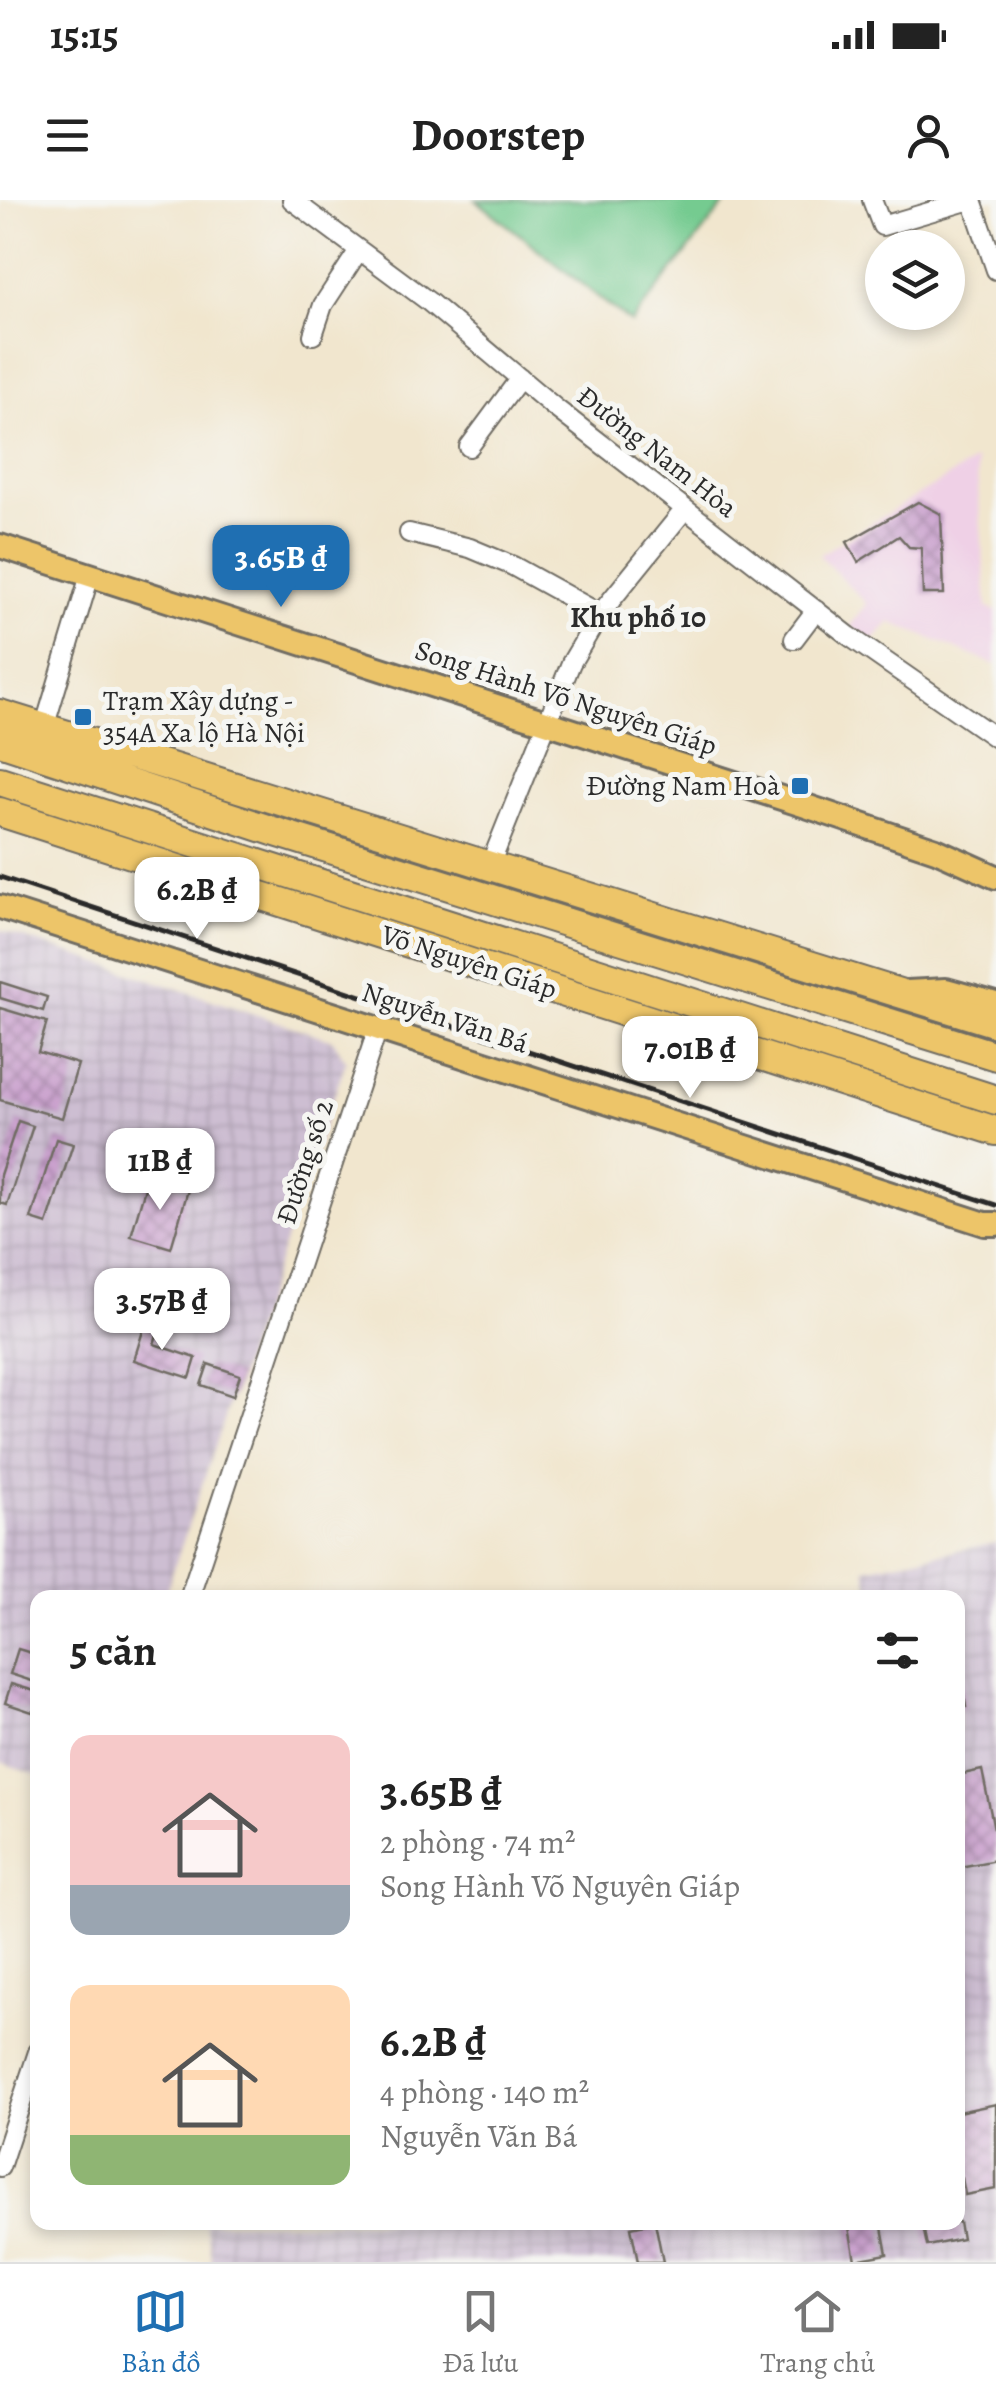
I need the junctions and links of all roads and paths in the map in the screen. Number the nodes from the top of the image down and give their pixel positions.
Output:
1 (292, 200) edge
2 (872, 200) edge
3 (971, 200) edge
4 (359, 250) junction
5 (996, 270) edge
6 (313, 335) dead end
7 (520, 378) junction
8 (470, 447) dead end
9 (685, 510) junction
10 (410, 534) dead end
11 (0, 546) edge
12 (90, 575) junction
13 (816, 610) junction
14 (600, 614) junction
15 (794, 638) dead end
16 (0, 714) edge
17 (546, 723) junction
18 (44, 728) junction
19 (996, 738) edge
20 (0, 741) edge
21 (0, 782) edge
22 (0, 812) edge
23 (490, 865) junction
24 (996, 877) edge
25 (0, 906) edge
26 (902, 994) junction
27 (996, 1004) edge
28 (996, 1023) edge
29 (378, 1028) junction
30 (996, 1056) edge
31 (996, 1100) edge
32 (996, 1131) edge
33 (992, 1227) edge
34 (192, 1590) edge
35 (30, 2076) edge
36 (0, 2167) edge

1 - 4 street, Đường Nam Hòa
2 - 3 street
3 - 5 street
4 - 6 street
4 - 7 street, Đường Nam Hòa
7 - 8 street
7 - 9 street, Đường Nam Hòa
9 - 13 street, Đường Nam Hòa
9 - 14 street
10 - 14 street
11 - 12 main road, Song Hành Võ Nguyên Giáp
12 - 17 main road, Song Hành Võ Nguyên Giáp
12 - 18 street
13 - 15 street
13 - 19 street, Đường Nam Hòa
14 - 17 street
16 - 18 highway
17 - 23 street
17 - 24 main road, Song Hành Võ Nguyên Giáp
18 - 23 highway
20 - 30 highway
21 - 31 highway, Võ Nguyên Giáp
22 - 32 highway, Võ Nguyên Giáp
23 - 26 highway
25 - 29 main road, Nguyễn Văn Bá
26 - 27 main road
26 - 28 highway
29 - 33 main road, Nguyễn Văn Bá
29 - 34 street, Đường số 2
35 - 36 street

